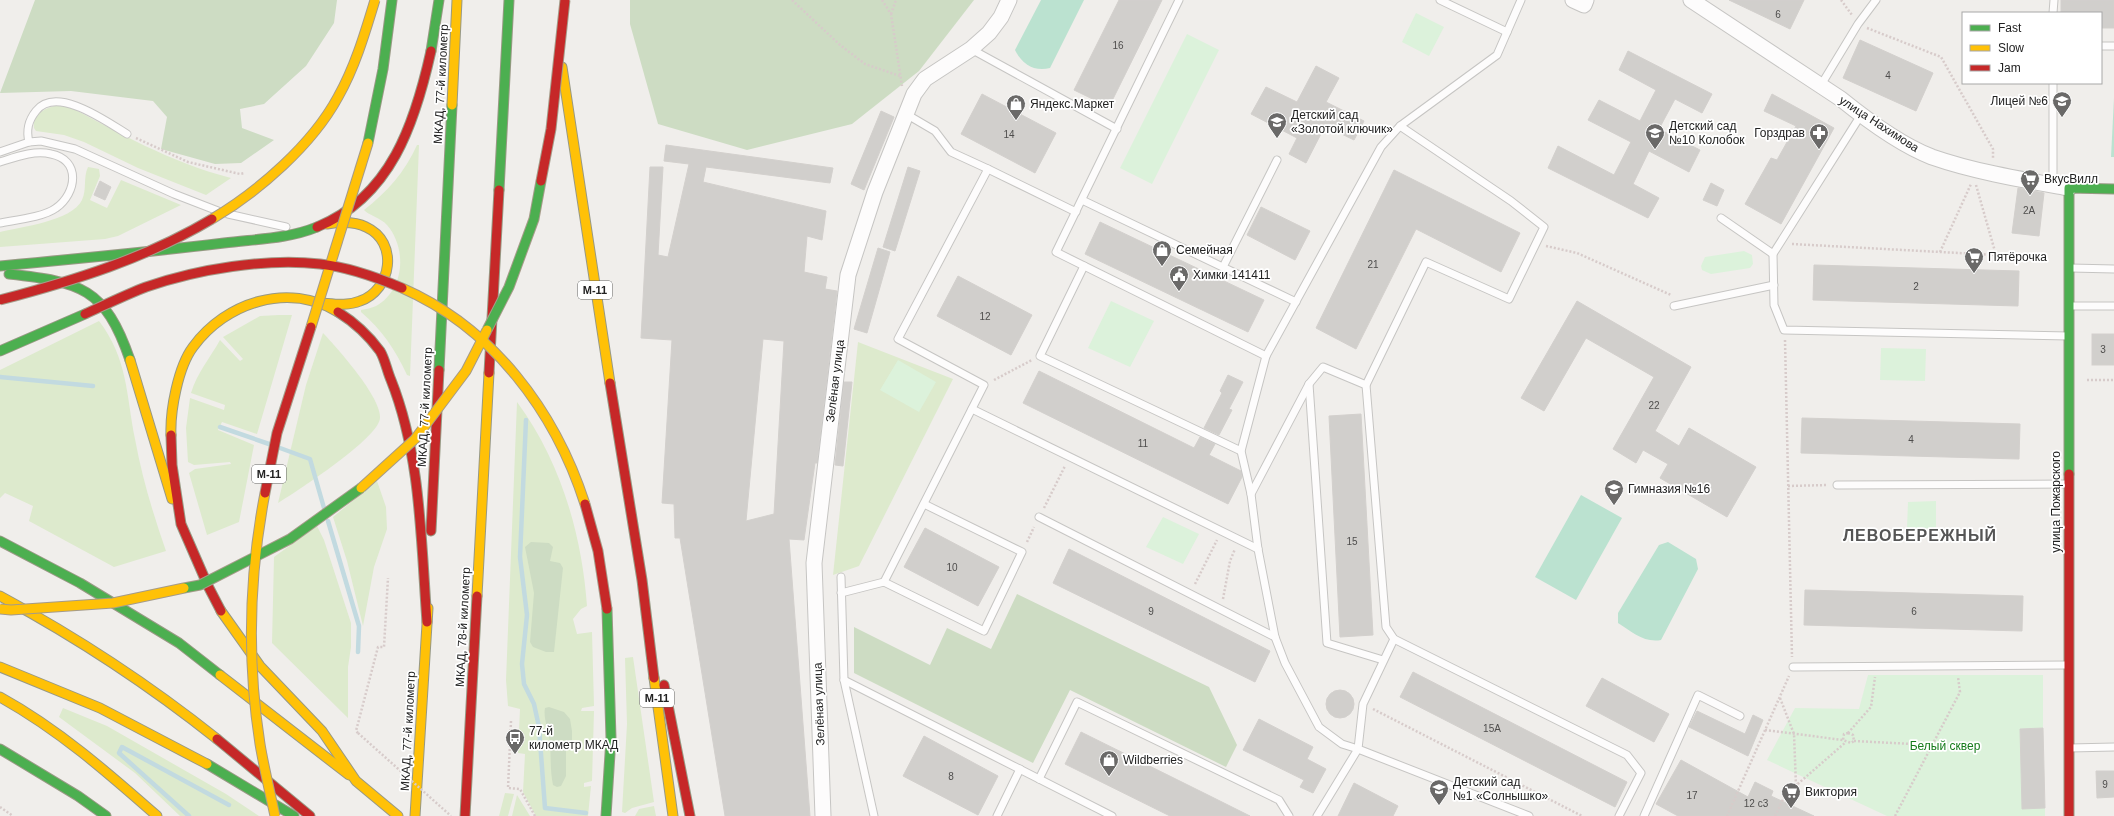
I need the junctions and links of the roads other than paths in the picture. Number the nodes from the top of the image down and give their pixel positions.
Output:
1 (375, 0) edge
2 (392, 0) edge
3 (439, 0) edge
4 (458, 0) edge
5 (509, 0) edge
6 (556, 0) edge
7 (565, 0) edge
8 (1009, 0) edge
9 (1180, 0) edge
10 (1440, 0) edge
11 (1521, 0) edge
12 (1573, 0) edge
13 (1586, 0) edge
14 (1691, 0) edge
15 (1876, 0) edge
16 (2054, 0) edge
17 (2053, 12) edge
18 (1507, 32) junction
19 (2102, 46) edge
20 (2114, 46) edge
21 (971, 49) junction
22 (2052, 84) edge
23 (1821, 85) junction
24 (906, 114) junction
25 (1861, 115) junction
26 (1400, 126) junction
27 (1117, 129) junction
28 (127, 134) road end
29 (29, 142) junction
30 (0, 152) edge
31 (1277, 160) dead end
32 (0, 162) edge
33 (988, 170) junction
34 (2054, 185) junction
35 (2069, 188) junction
36 (2114, 190) edge
37 (1082, 200) junction
38 (1076, 212) junction
39 (1721, 218) dead end
40 (0, 223) edge
41 (325, 224) junction
42 (306, 231) junction
43 (1773, 254) junction
44 (0, 266) edge
45 (1084, 266) junction
46 (1223, 267) junction
47 (2069, 268) junction
48 (2114, 269) edge
49 (0, 273) edge
50 (1774, 285) junction
51 (0, 300) edge
52 (1296, 302) junction
53 (323, 303) junction
54 (1677, 305) road end
55 (2069, 306) junction
56 (2114, 306) edge
57 (2069, 336) junction
58 (0, 351) edge
59 (1266, 356) junction
60 (1309, 384) junction
61 (1366, 385) junction
62 (972, 409) junction
63 (1241, 451) junction
64 (2068, 484) junction
65 (1837, 485) road end
66 (1251, 494) junction
67 (924, 504) junction
68 (1039, 517) road end
69 (181, 524) junction
70 (0, 541) edge
71 (1258, 549) junction
72 (841, 577) dead end
73 (642, 580) junction
74 (884, 582) junction
75 (841, 593) junction
76 (0, 596) edge
77 (0, 609) edge
78 (427, 622) junction
79 (1275, 637) junction
80 (1394, 639) junction
81 (1383, 660) junction
82 (2068, 665) junction
83 (1793, 667) road end
84 (0, 668) edge
85 (844, 680) junction
86 (0, 697) edge
87 (1740, 716) dead end
88 (2114, 747) edge
89 (2068, 748) junction
90 (0, 749) edge
91 (1358, 749) junction
92 (1020, 769) junction
93 (1039, 779) junction
94 (356, 781) junction
95 (106, 816) edge
96 (157, 816) edge
97 (275, 816) edge
98 (294, 816) edge
99 (310, 816) edge
100 (398, 816) edge
101 (415, 816) edge
102 (465, 816) edge
103 (606, 816) edge
104 (673, 816) edge
105 (690, 816) edge
106 (823, 816) edge
107 (874, 816) edge
108 (997, 816) edge
109 (1112, 816) edge
110 (1288, 816) edge
111 (1318, 816) edge
112 (1529, 816) edge
113 (1619, 816) edge
114 (1644, 816) edge
115 (2068, 816) edge

1 - 51 main road, bridge
2 - 97 main road, М-11, bridge
3 - 41 main road
4 - 78 main road, МКАД, 77-й километр
5 - 102 main road, МКАД, 78-й километр
6 - 73 main road, М-11
7 - 77 main road, bridge
8 - 21 street, Зелёная улица
9 - 27 lane
10 - 18 lane
11 - 18 lane
12 - 13 street
14 - 23 street, улица Нахимова
15 - 23 lane
16 - 17 lane
18 - 26 lane
19 - 20 lane
21 - 24 street, Зелёная улица
21 - 27 lane
22 - 34 lane
23 - 25 street, улица Нахимова
24 - 33 lane
24 - 106 street, Зелёная улица
25 - 34 street, улица Нахимова
25 - 43 lane
26 - 52 lane
26 - 61 lane
27 - 37 lane
28 - 29 lane
29 - 30 lane
29 - 42 lane
31 - 46 lane
32 - 40 lane
33 - 38 lane
33 - 62 lane
34 - 35 street, улица Нахимова
35 - 36 main road, улица Нахимова
35 - 47 main road, улица Пожарского
37 - 38 lane
37 - 46 lane
38 - 45 lane
39 - 43 lane
41 - 42 main road
41 - 53 main road
42 - 44 main road
43 - 50 lane
45 - 59 lane
45 - 63 lane
46 - 52 lane
47 - 48 lane
47 - 55 main road, улица Пожарского
49 - 69 main road
50 - 54 lane
50 - 57 lane
52 - 59 lane
53 - 69 main road
53 - 78 main road
55 - 56 lane
55 - 57 main road, улица Пожарского
57 - 64 main road, улица Пожарского
58 - 103 main road, bridge
59 - 63 lane
60 - 61 lane
60 - 66 lane
60 - 81 lane
61 - 80 lane
62 - 67 lane
62 - 71 lane
63 - 66 lane
64 - 65 lane
64 - 82 main road, улица Пожарского
66 - 71 lane
67 - 74 lane
67 - 74 lane
68 - 79 lane
69 - 94 main road
70 - 94 main road
71 - 79 lane
72 - 75 lane
73 - 104 main road, М-11
73 - 105 main road, М-11
74 - 75 lane
75 - 85 lane
76 - 99 main road
78 - 101 main road, МКАД, 77-й километр
79 - 91 lane
80 - 81 lane
80 - 113 lane
81 - 91 lane
82 - 83 lane
82 - 89 main road, улица Пожарского
84 - 98 main road
85 - 92 lane
85 - 107 lane
86 - 96 main road
87 - 114 lane
88 - 89 lane
89 - 115 main road, улица Пожарского
90 - 95 main road
91 - 111 lane
91 - 112 lane
92 - 93 lane
92 - 108 lane
93 - 109 lane
93 - 110 lane
94 - 100 main road

